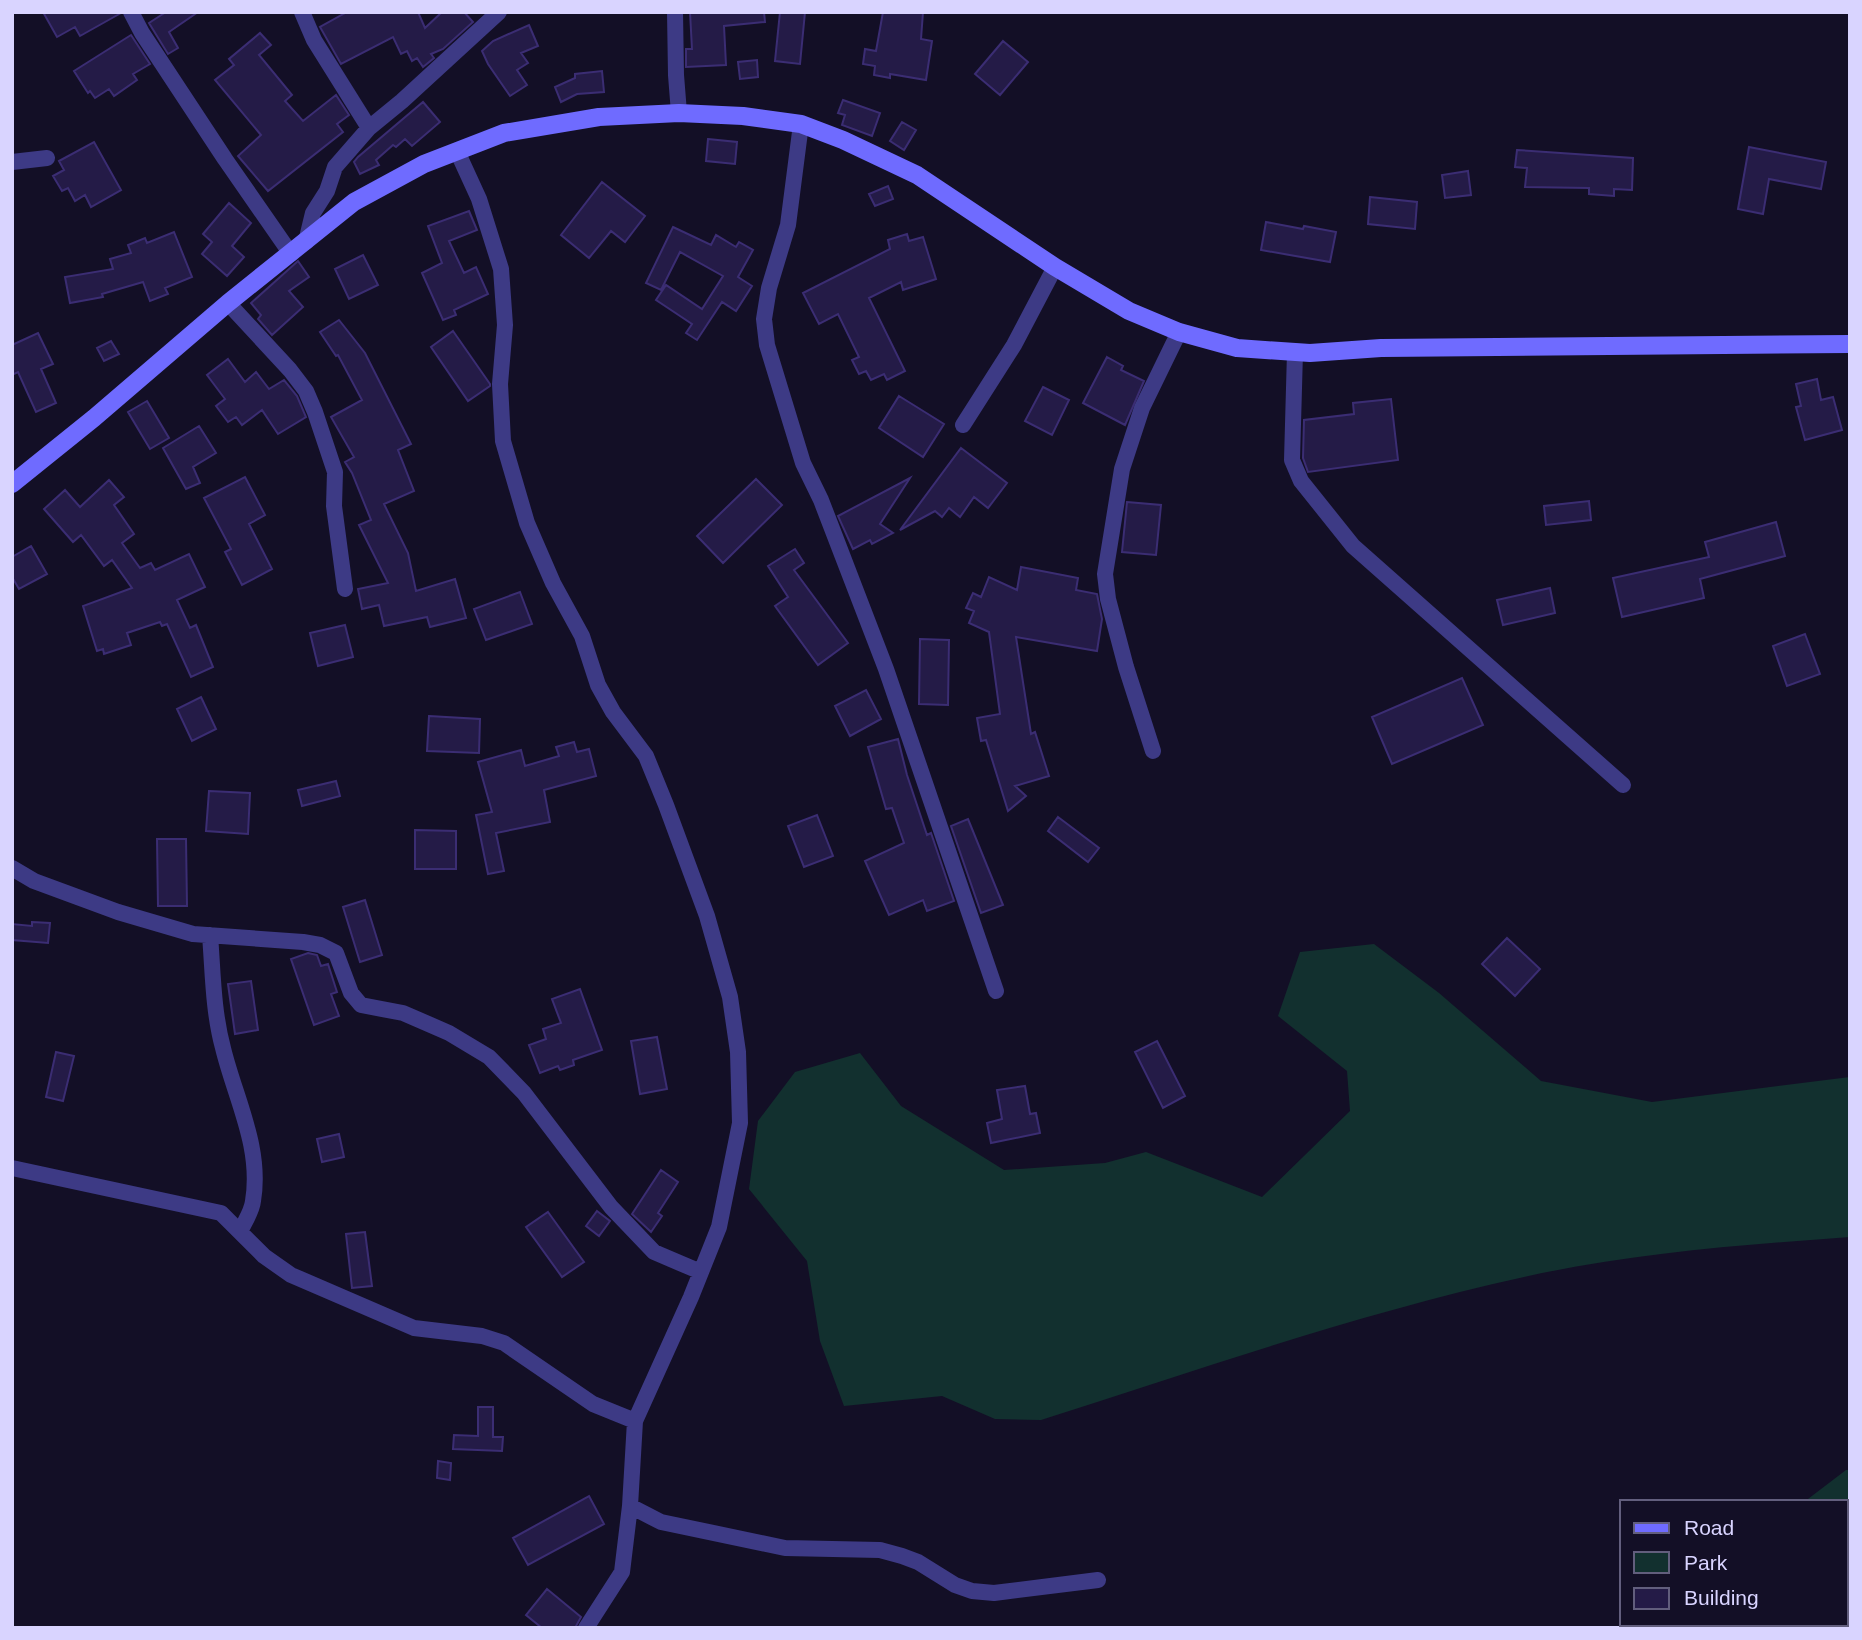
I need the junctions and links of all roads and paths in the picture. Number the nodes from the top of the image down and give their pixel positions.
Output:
1 (131, 12) edge
2 (302, 12) edge
3 (499, 12) edge
4 (675, 12) edge
5 (679, 113) junction
6 (800, 124) junction
7 (369, 128) junction
8 (457, 151) junction
9 (47, 158) dead end
10 (12, 162) edge
11 (306, 242) junction
12 (291, 254) junction
13 (1055, 267) junction
14 (228, 303) junction
15 (1179, 332) junction
16 (1850, 344) edge
17 (1294, 352) junction
18 (963, 425) dead end
19 (12, 484) edge
20 (345, 589) dead end
21 (1153, 751) dead end
22 (1623, 785) dead end
23 (12, 868) edge
24 (210, 935) junction
25 (996, 991) dead end
26 (12, 1168) edge
27 (240, 1230) junction
28 (701, 1272) junction
29 (635, 1421) junction
30 (630, 1506) junction
31 (1098, 1580) dead end
32 (586, 1628) edge

1 - 12 street
2 - 7 street
3 - 7 street
4 - 5 street
5 - 6 main road
5 - 8 main road
6 - 13 main road
6 - 25 street
7 - 11 street
8 - 11 main road
8 - 28 street
9 - 10 street
11 - 12 main road
12 - 14 main road
13 - 15 main road
13 - 18 street
14 - 19 main road
14 - 20 street
15 - 17 main road
15 - 21 street
16 - 17 main road
17 - 22 street
23 - 24 street
24 - 27 street
24 - 28 street
26 - 27 street
27 - 29 street
28 - 29 street
29 - 30 street
30 - 31 street
30 - 32 street

